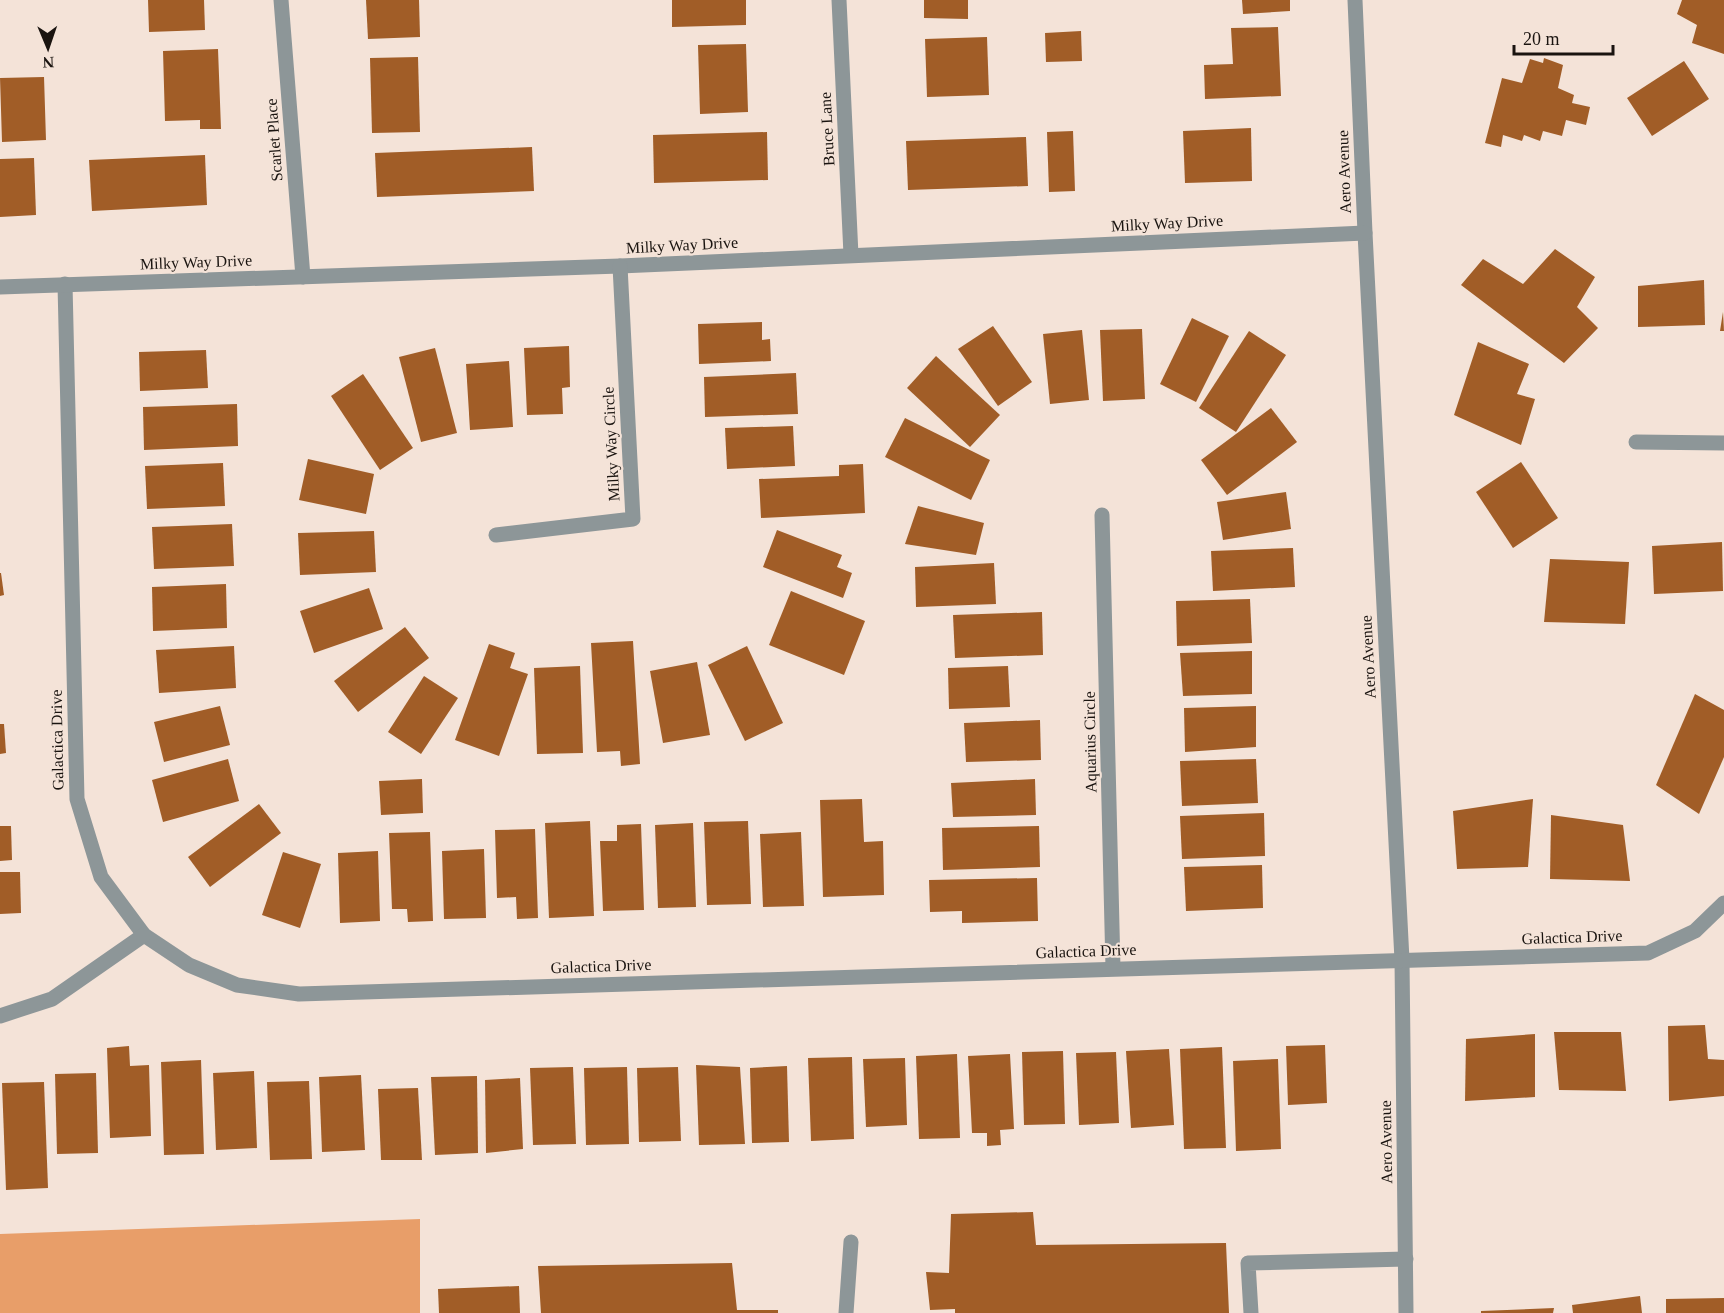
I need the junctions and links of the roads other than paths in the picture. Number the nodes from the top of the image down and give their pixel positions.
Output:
1 (281, 0) edge
2 (839, 0) edge
3 (1355, 0) edge
4 (1365, 233) junction
5 (851, 255) junction
6 (620, 266) junction
7 (303, 277) junction
8 (65, 284) junction
9 (0, 287) edge
10 (1636, 442) dead end
11 (1724, 443) edge
12 (1102, 514) dead end
13 (496, 535) dead end
14 (1724, 903) edge
15 (144, 935) junction
16 (1402, 960) junction
17 (1113, 968) junction
18 (0, 1016) edge
19 (851, 1242) dead end
20 (1406, 1259) junction
21 (846, 1313) edge
22 (1251, 1313) edge
23 (1406, 1313) edge

1 - 7 street, Scarlet Place
2 - 5 street, Bruce Lane
3 - 4 street, Aero Avenue
4 - 5 street, Milky Way Drive
4 - 16 street, Aero Avenue
5 - 6 street, Milky Way Drive
6 - 7 street, Milky Way Drive
6 - 13 street, Milky Way Circle
7 - 8 street, Milky Way Drive
8 - 9 street, Milky Way Drive
8 - 15 street, Galactica Drive
10 - 11 street
12 - 17 street, Aquarius Circle
14 - 16 street, Galactica Drive
15 - 17 street, Galactica Drive
15 - 18 street
16 - 17 street, Galactica Drive
16 - 20 street, Aero Avenue
19 - 21 street
20 - 22 street
20 - 23 street, Aero Avenue

